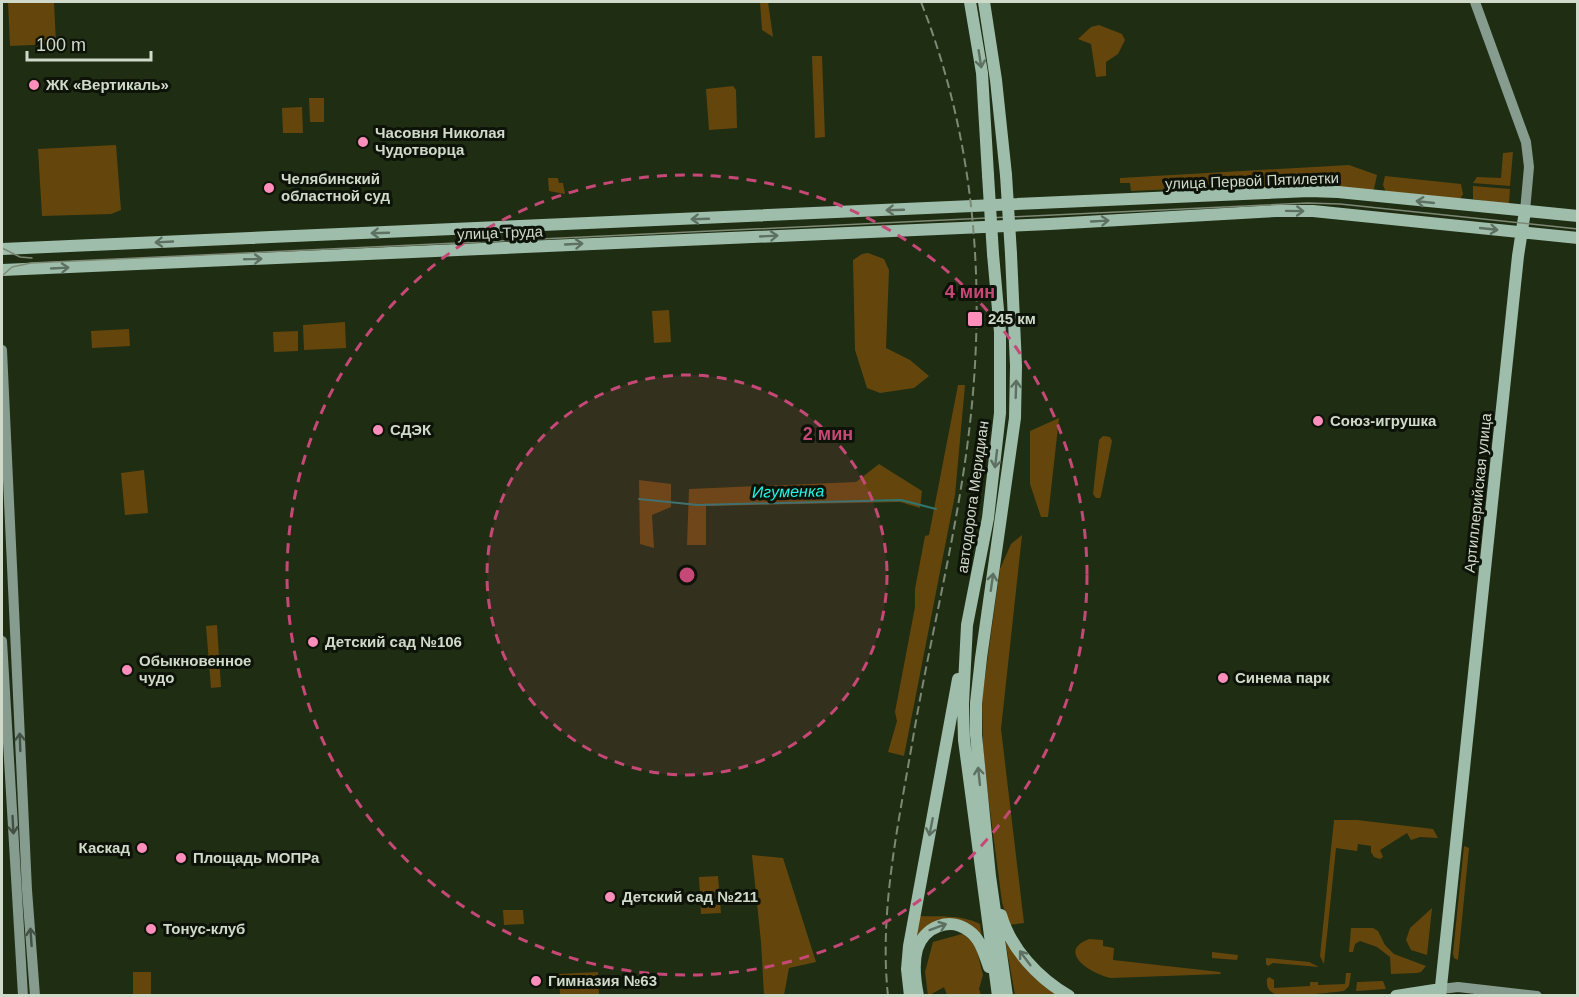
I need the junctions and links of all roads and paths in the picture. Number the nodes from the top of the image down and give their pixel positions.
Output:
1 (970, 2) edge
2 (984, 2) edge
3 (1475, 2) edge
4 (999, 206) joint
5 (1525, 211) junction
6 (1578, 216) edge
7 (999, 225) joint
8 (406, 232) junction
9 (1523, 232) junction
10 (1578, 238) edge
11 (194, 241) junction
12 (2, 249) edge
13 (405, 252) junction
14 (195, 261) junction
15 (2, 270) edge
16 (2, 350) edge
17 (7, 548) edge
18 (7, 564) edge
19 (967, 625) junction
20 (2, 641) edge
21 (17, 800) junction
22 (990, 876) junction
23 (23, 902) junction
24 (1440, 992) edge
25 (22, 996) edge
26 (35, 996) edge
27 (910, 996) edge
28 (918, 996) edge
29 (997, 996) edge
30 (1007, 996) edge
31 (1069, 996) edge
32 (1396, 996) edge
33 (1537, 996) edge

1 -> 19 main road, автодорога Меридиан, bridge
22 -> 2 main road, автодорога Меридиан, bridge
3 - 5 main road, Артиллерийская улица
5 -> 4 main road, улица Первой Пятилетки
4 -> 8 main road, улица Труда
5 - 6 main road, улица Первой Пятилетки
5 - 9 main road, Артиллерийская улица
7 -> 9 main road, улица Первой Пятилетки
13 -> 7 main road, улица Труда
8 -> 11 main road, улица Труда
8 - 13 main road
9 - 10 main road, улица Первой Пятилетки
9 - 24 main road, Артиллерийская улица
11 -> 12 main road, улица Труда
11 - 14 main road
14 -> 13 main road, улица Труда
15 -> 14 main road, улица Труда
16 - 17 main road
17 - 18 main road
21 -> 18 main road
19 -> 27 main road
19 - 29 main road, автодорога Меридиан
20 - 21 main road
21 - 23 main road
22 - 30 main road, автодорога Меридиан
31 -> 22 main road
23 - 25 main road
26 -> 23 main road
24 - 32 main road
24 - 33 main road
28 -> 29 main road

